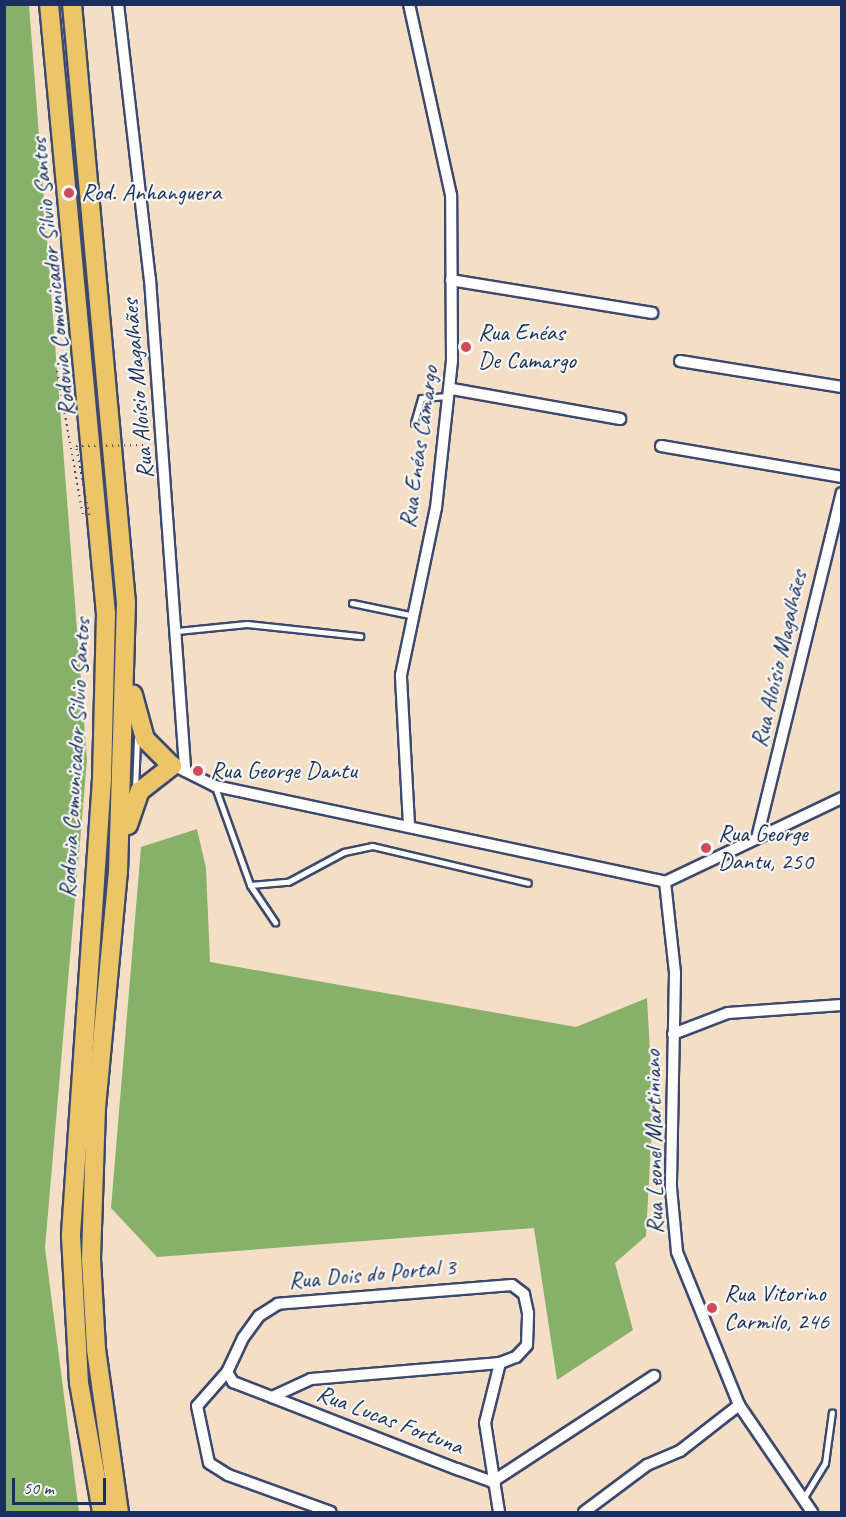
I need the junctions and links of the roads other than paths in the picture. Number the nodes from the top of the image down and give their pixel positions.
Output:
1 (49, 4) edge
2 (72, 4) edge
3 (118, 4) edge
4 (409, 4) edge
5 (451, 280) junction
6 (652, 313) dead end
7 (680, 361) dead end
8 (842, 387) edge
9 (451, 393) junction
10 (620, 419) dead end
11 (414, 423) dead end
12 (661, 446) dead end
13 (842, 477) edge
14 (842, 494) edge
15 (352, 603) dead end
16 (410, 615) junction
17 (177, 631) junction
18 (360, 636) dead end
19 (126, 648) junction
20 (136, 717) junction
21 (179, 768) junction
22 (214, 786) junction
23 (842, 798) edge
24 (133, 803) junction
25 (409, 825) junction
26 (758, 834) junction
27 (118, 871) junction
28 (665, 882) junction
29 (528, 883) dead end
30 (250, 885) junction
31 (275, 922) dead end
32 (842, 1005) edge
33 (673, 1035) junction
34 (500, 1363) junction
35 (227, 1372) junction
36 (654, 1376) dead end
37 (272, 1397) junction
38 (739, 1405) junction
39 (832, 1412) dead end
40 (492, 1482) junction
41 (802, 1500) junction
42 (102, 1512) edge
43 (119, 1512) edge
44 (331, 1512) edge
45 (500, 1512) edge
46 (584, 1512) edge
47 (812, 1512) edge

1 - 42 highway, Rodovia Comunicador Silvio Santos
2 - 19 highway, Rodovia Comunicador Silvio Santos
3 - 17 street, Rua Aloísio Magalhães
4 - 5 street, Rua Enéas Camargo
5 - 6 street
5 - 9 street, Rua Enéas Camargo
7 - 8 street
9 - 10 street
9 - 11 lane
9 - 16 street, Rua Enéas Camargo
12 - 13 street
14 - 26 street, Rua Aloísio Magalhães
15 - 16 lane
16 - 25 street, Rua Enéas Camargo
17 - 18 lane
17 - 21 street, Rua Aloísio Magalhães
19 - 20 highway
19 - 27 highway, Rodovia Comunicador Silvio Santos
20 - 21 highway
20 - 24 lane
21 - 22 street
21 - 24 highway
22 - 25 street
22 - 30 lane
23 - 26 street
24 - 27 highway
25 - 28 street
26 - 28 street
27 - 43 highway, Rodovia Comunicador Silvio Santos
28 - 33 street, Rua Leonel Martiniano
29 - 30 lane
30 - 31 lane
32 - 33 street
33 - 38 street, Rua Leonel Martiniano
34 - 35 street, Rua Dois do Portal 3
34 - 37 street
34 - 40 street
35 - 37 street
35 - 44 street
36 - 40 street
37 - 40 street, Rua Lucas Fortuna
38 - 41 street, Rua Leonel Martiniano
38 - 46 street
39 - 41 lane
40 - 45 street
41 - 47 street, Rua Leonel Martiniano

